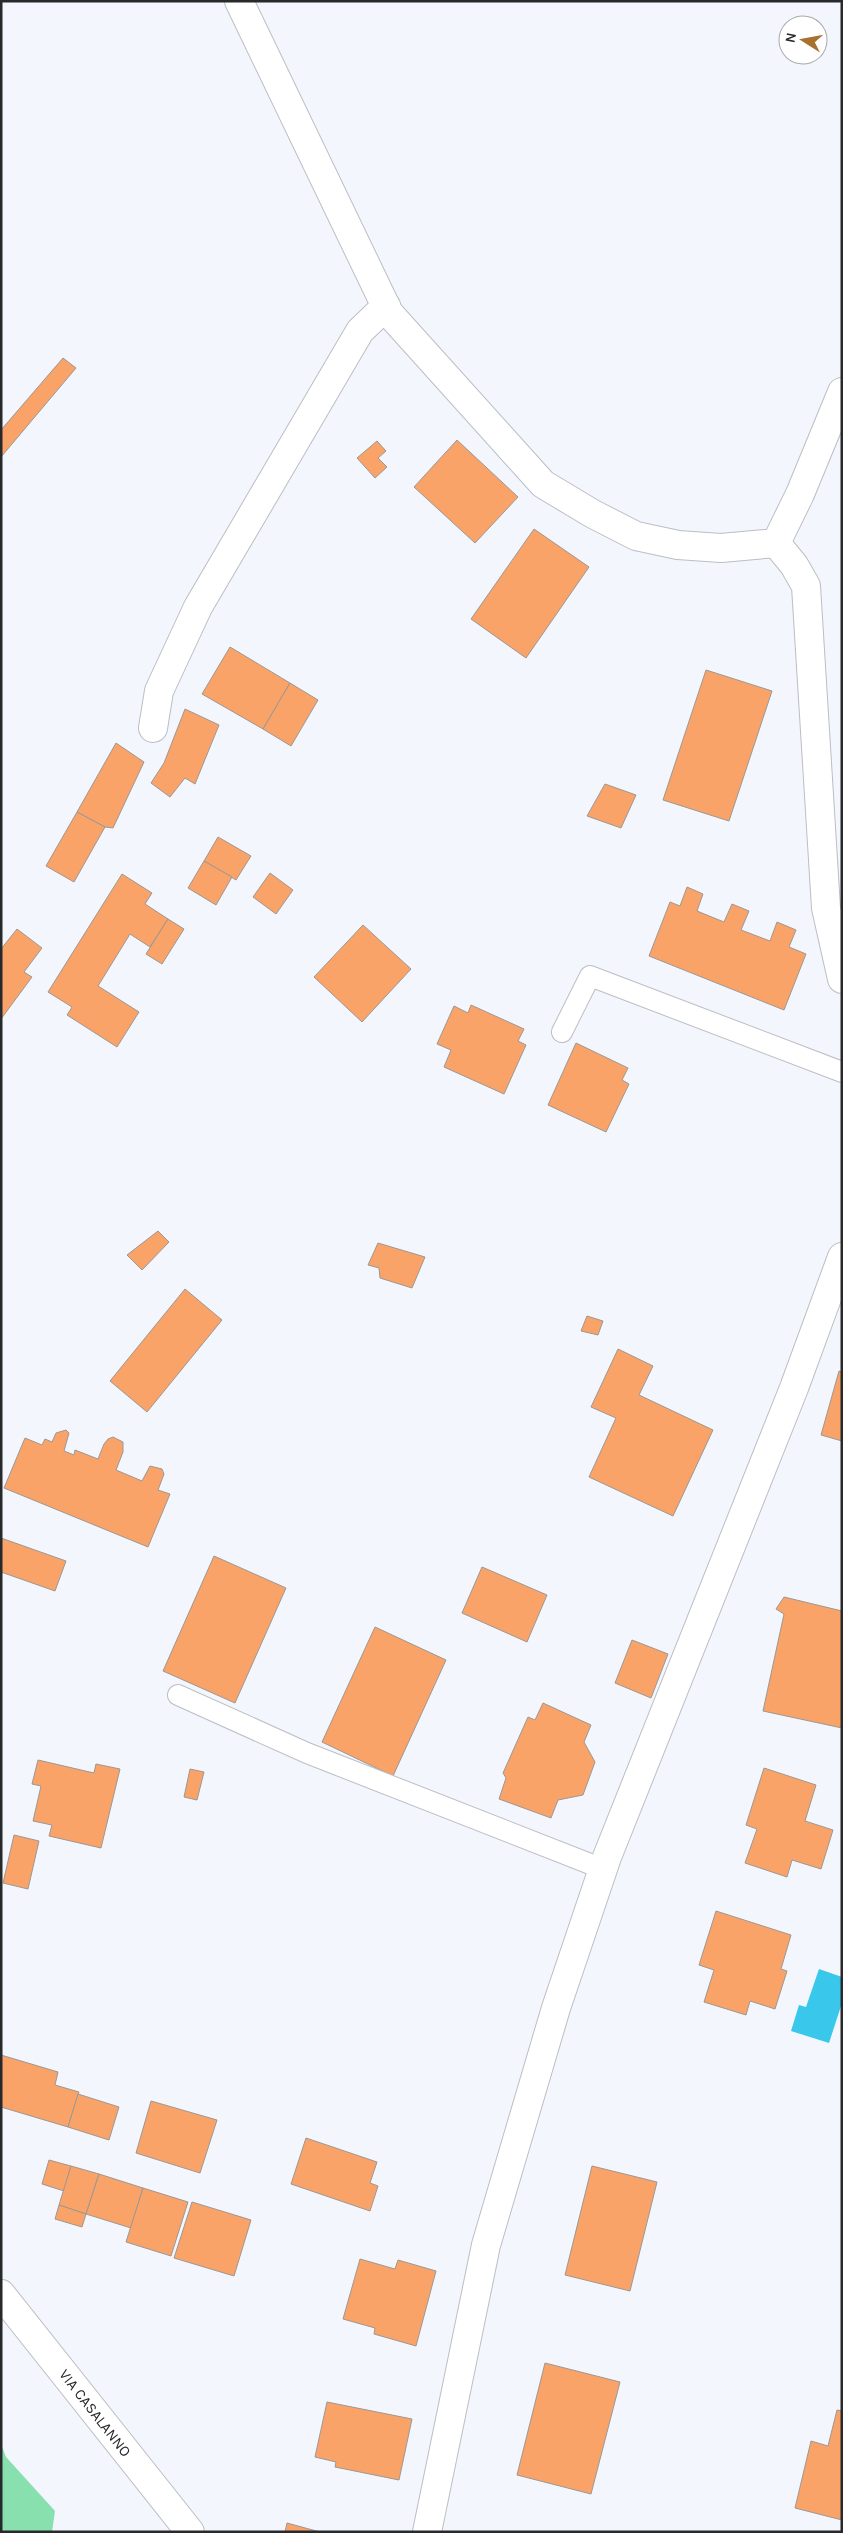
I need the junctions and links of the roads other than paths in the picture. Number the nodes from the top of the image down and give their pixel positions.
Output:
1 (239, 1) edge
2 (386, 306) junction
3 (842, 392) edge
4 (776, 543) junction
5 (153, 728) dead end
6 (842, 979) edge
7 (562, 1032) dead end
8 (842, 1072) edge
9 (842, 1257) edge
10 (178, 1695) dead end
11 (603, 1869) junction
12 (1, 2294) edge
13 (190, 2532) edge
14 (427, 2532) edge

1 - 2 street
2 - 4 street
2 - 5 street
3 - 4 street
4 - 6 street
7 - 8 lane
9 - 11 street
10 - 11 lane
11 - 14 street
12 - 13 street, VIA CASALANNO

